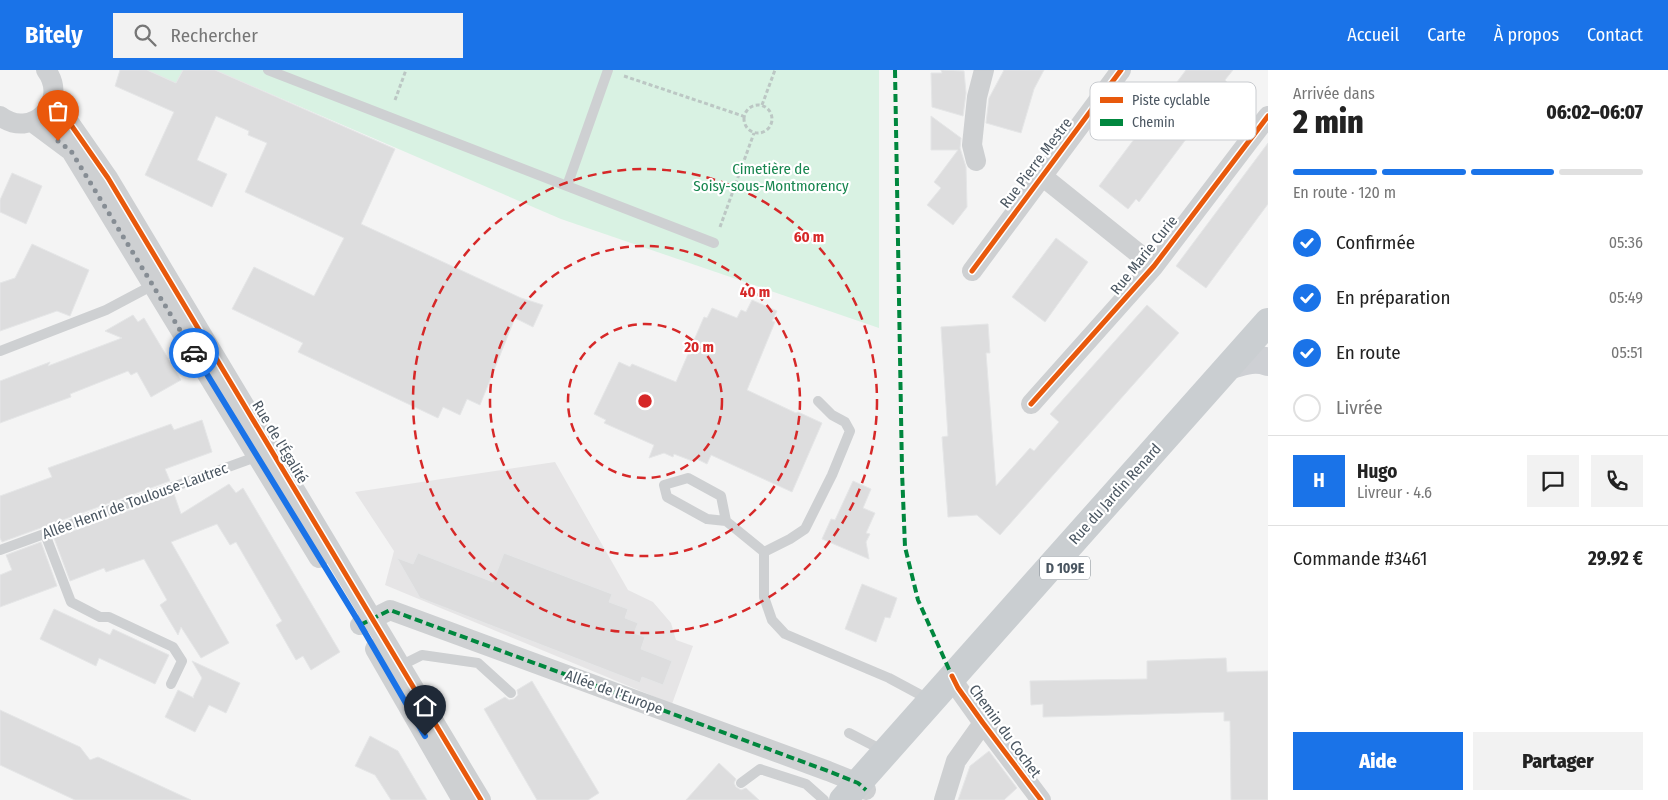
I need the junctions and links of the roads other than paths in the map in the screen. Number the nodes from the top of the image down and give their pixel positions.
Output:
1 (46, 70) edge
2 (268, 70) edge
3 (608, 70) edge
4 (984, 70) edge
5 (1121, 70) edge
6 (1112, 82) edge
7 (53, 99) junction
8 (1090, 112) edge
9 (0, 116) edge
10 (1268, 116) edge
11 (32, 122) junction
12 (1256, 132) edge
13 (1250, 140) edge
14 (976, 161) dead end
15 (1042, 176) junction
16 (567, 186) junction
17 (714, 243) road end
18 (1154, 266) junction
19 (972, 271) dead end
20 (160, 281) junction
21 (1268, 322) edge
22 (1268, 333) edge
23 (0, 351) edge
24 (1249, 362) edge
25 (818, 401) dead end
26 (1031, 404) dead end
27 (264, 454) junction
28 (726, 521) junction
29 (45, 534) junction
30 (0, 550) edge
31 (764, 552) junction
32 (366, 622) junction
33 (400, 666) junction
34 (171, 684) dead end
35 (511, 693) dead end
36 (945, 693) junction
37 (983, 723) junction
38 (849, 733) dead end
39 (890, 755) junction
40 (741, 783) dead end
41 (856, 793) edge
42 (462, 800) edge
43 (481, 800) edge
44 (824, 800) edge
45 (944, 800) edge
46 (1041, 800) edge

1 - 7 street
2 - 16 lane
3 - 16 lane
4 - 14 street
5 - 6 street, Rue Pierre Mestre
7 - 11 street
7 - 20 street, Rue de l'Égalité
8 - 15 street, Rue Pierre Mestre
9 - 11 street
10 - 12 street, Rue Marie Curie
11 - 20 street, Rue de l'Égalité
13 - 18 street, Rue Marie Curie
15 - 18 street
15 - 19 street, Rue Pierre Mestre
16 - 17 lane
18 - 26 street, Rue Marie Curie
20 - 23 lane
20 - 27 street, Rue de l'Égalité
21 - 24 main road, Rue du Jardin Renard / D 109E
22 - 24 main road, Rue du Jardin Renard / D 109E
24 - 36 main road, Rue du Jardin Renard / D 109E
25 - 31 lane
27 - 29 lane, Allée Henri de Toulouse-Lautrec
27 - 32 street, Rue de l'Égalité
28 - 28 lane
28 - 31 lane
29 - 30 lane, Allée Henri de Toulouse-Lautrec
29 - 34 lane
31 - 36 lane
32 - 33 street, Rue de l'Égalité
32 - 41 street, Allée de l'Europe
32 - 42 street, Rue de l'Égalité
33 - 35 lane
33 - 43 street, Rue de l'Égalité
36 - 37 street, Chemin du Cochet
36 - 39 main road, Rue du Jardin Renard / D 109E
37 - 45 street
37 - 46 street, Chemin du Cochet
38 - 39 lane
39 - 41 main road, Rue du Jardin Renard / D 109E
40 - 44 lane

